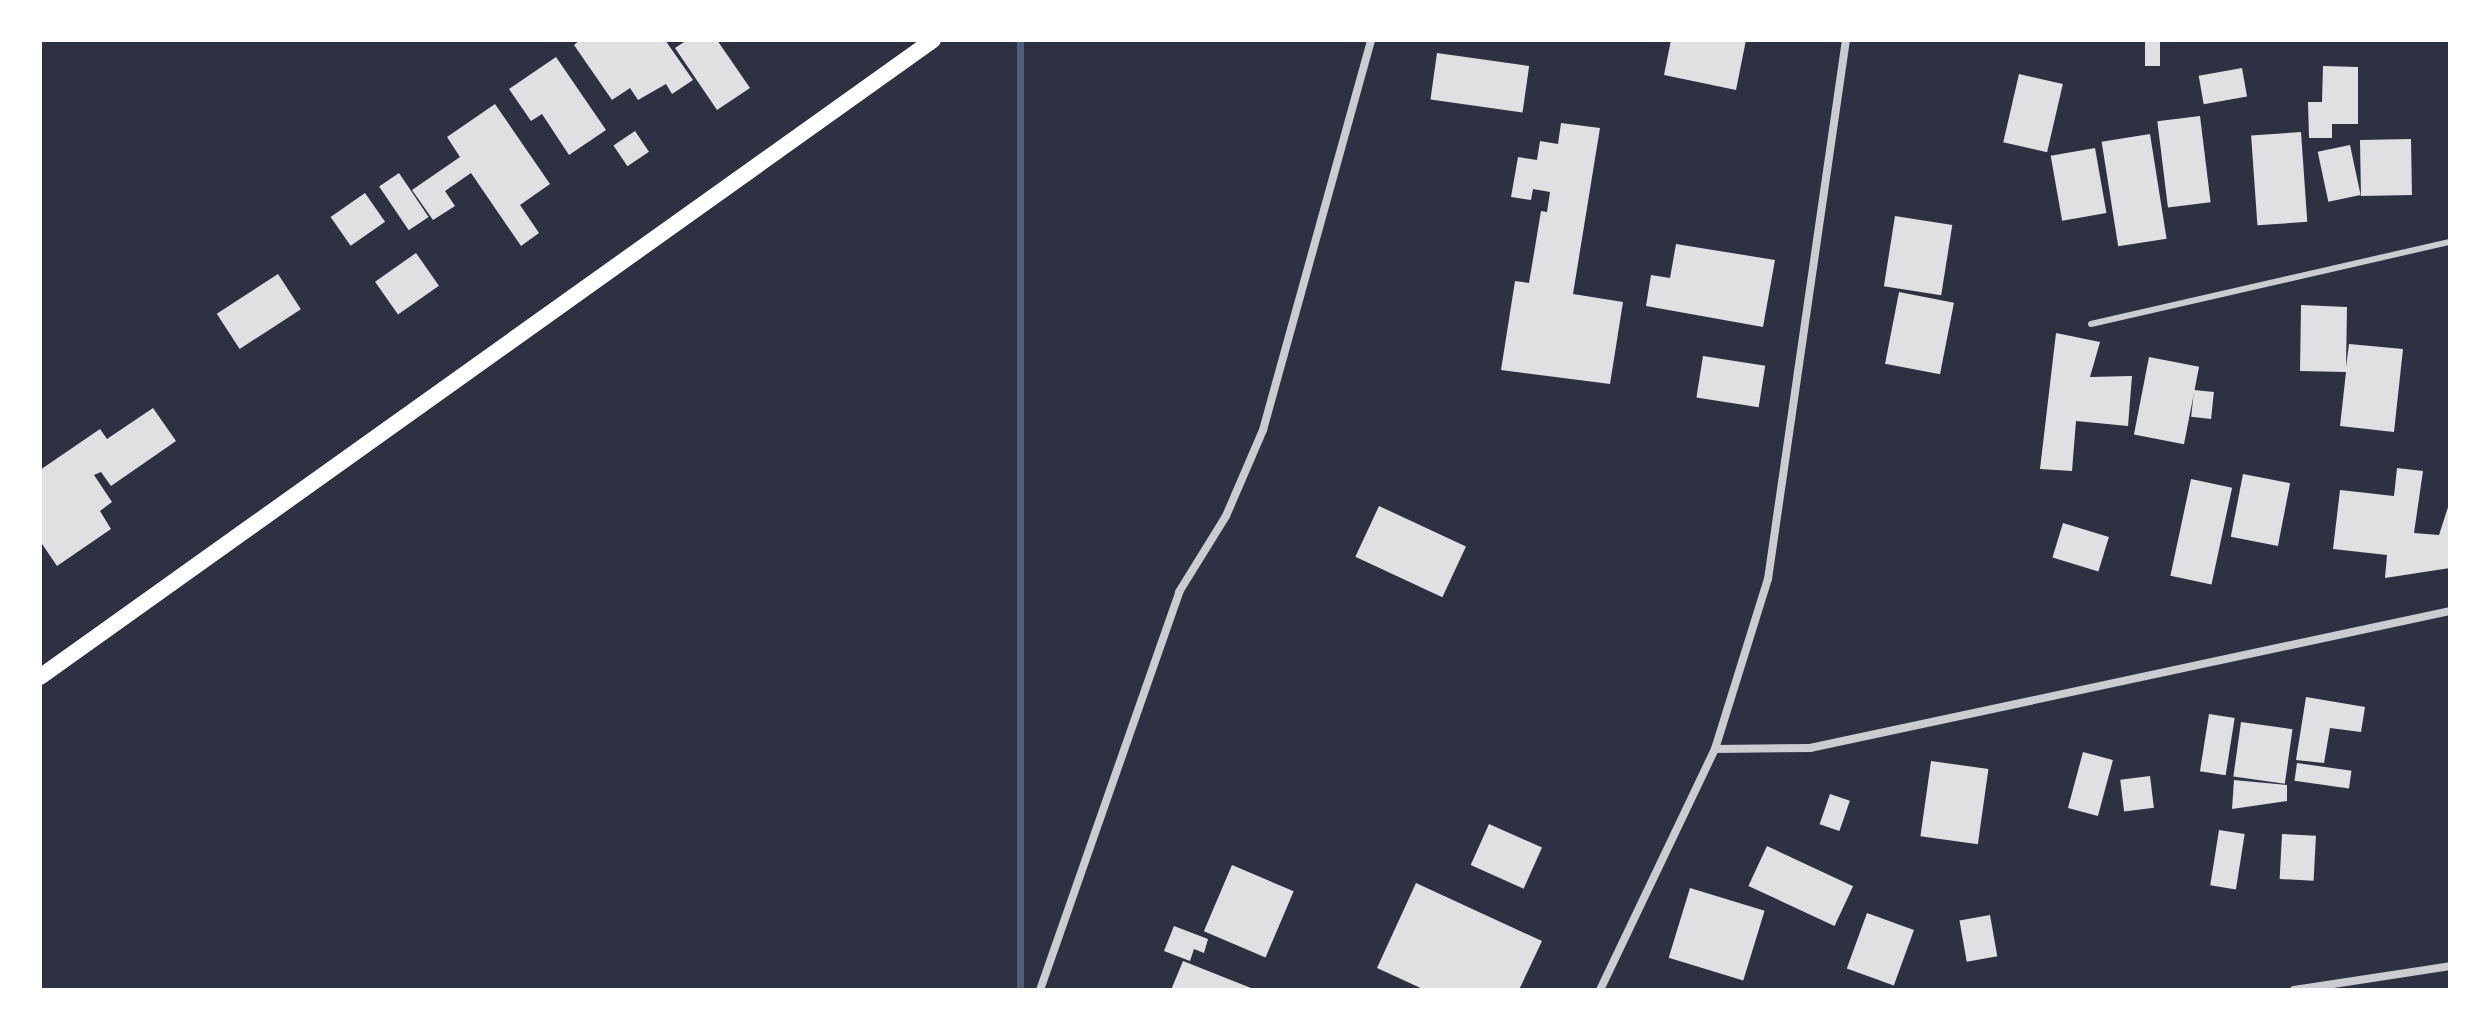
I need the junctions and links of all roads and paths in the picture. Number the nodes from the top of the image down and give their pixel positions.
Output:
1 (933, 40) edge
2 (1371, 40) edge
3 (1846, 40) edge
4 (2450, 242) edge
5 (2091, 324) dead end
6 (2450, 611) edge
7 (40, 677) edge
8 (1715, 749) junction
9 (2450, 966) edge
10 (1040, 990) edge
11 (1600, 990) edge
12 (2294, 990) edge

1 - 7 main road
2 - 10 street
3 - 8 street
4 - 5 lane
6 - 8 street
8 - 11 street
9 - 12 street

